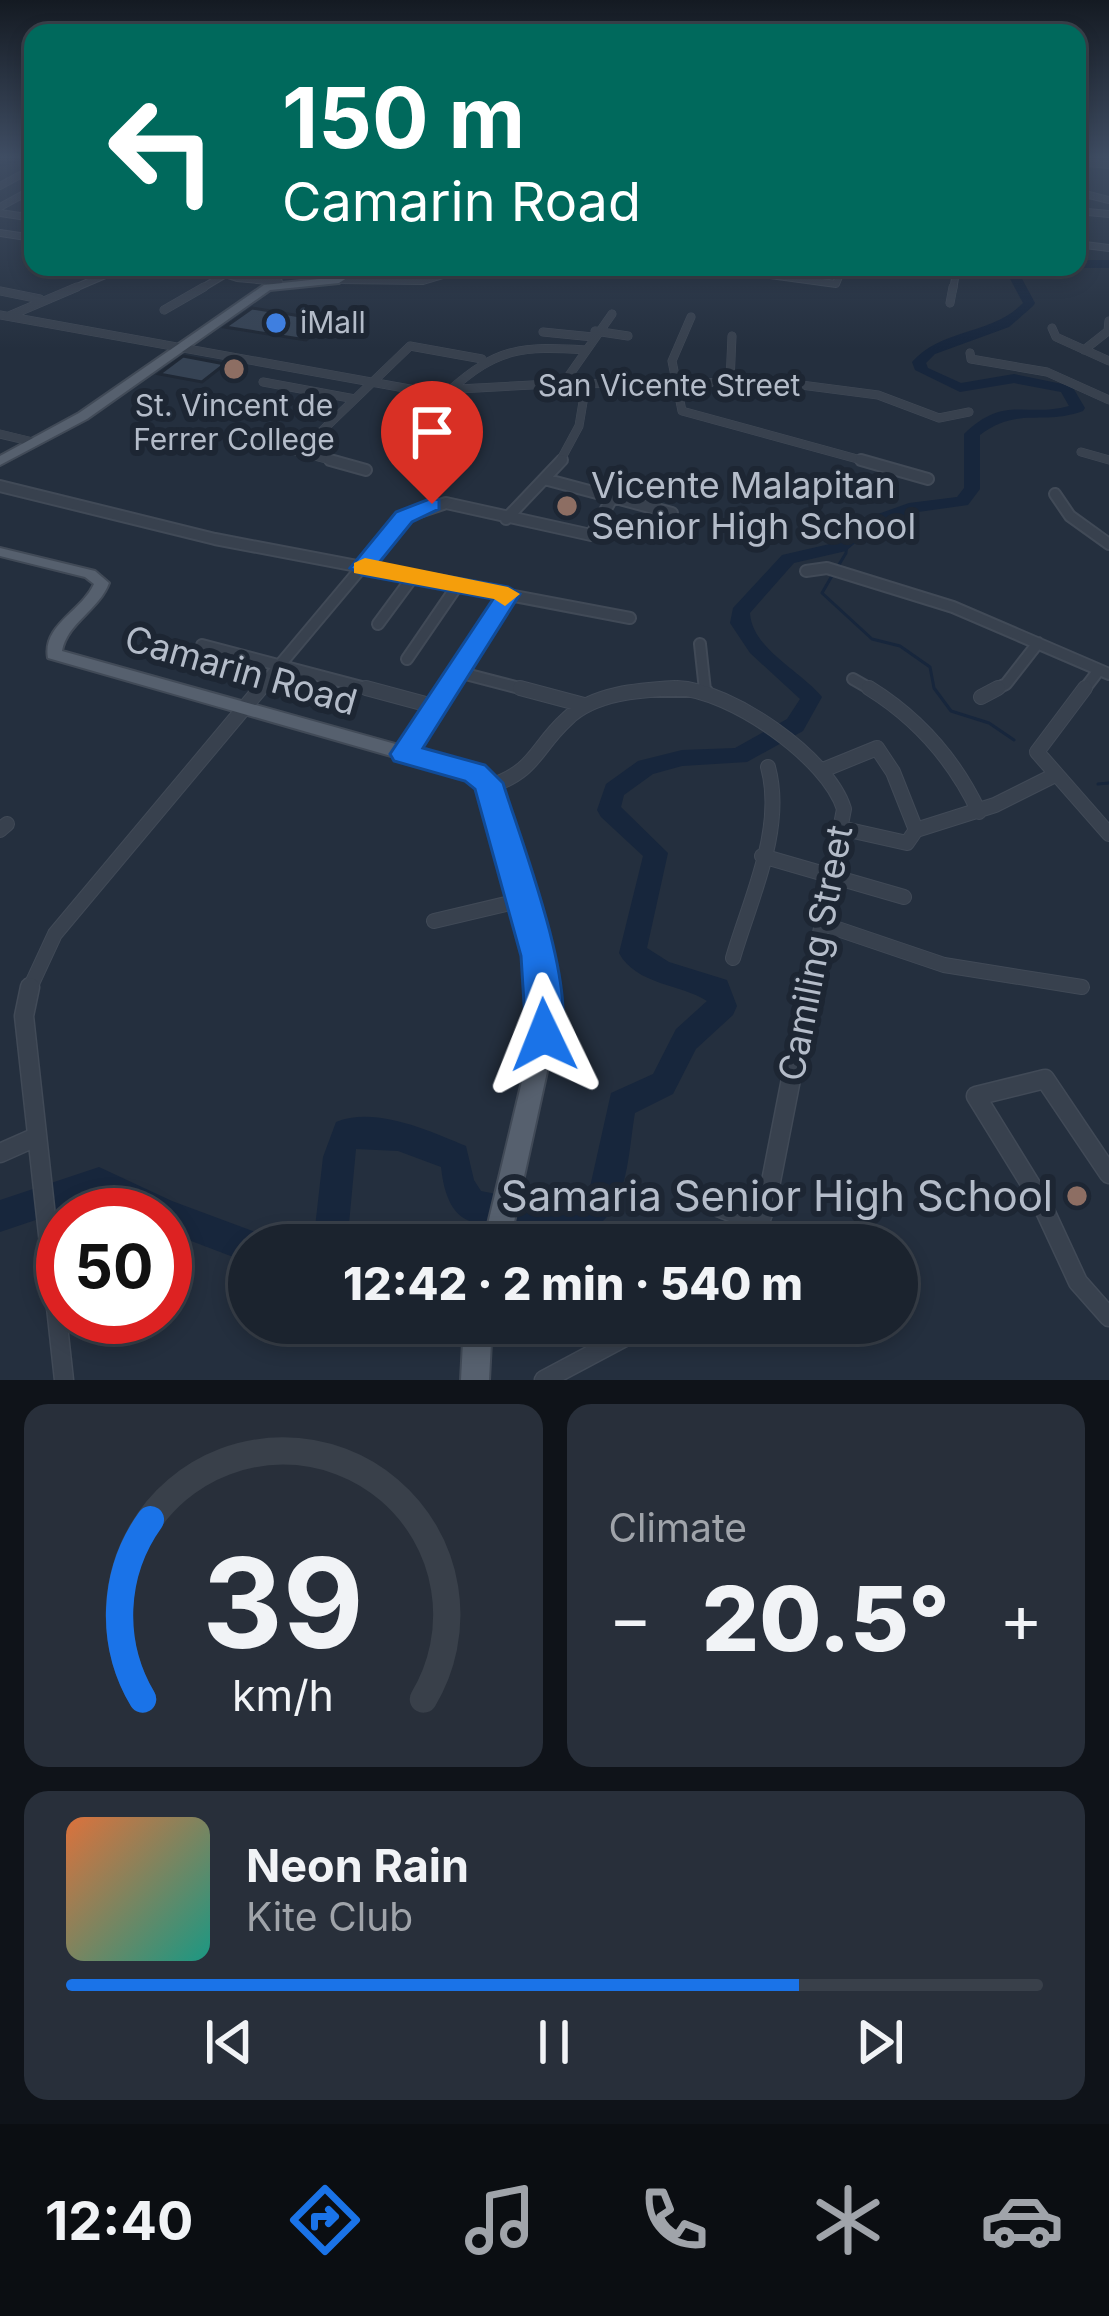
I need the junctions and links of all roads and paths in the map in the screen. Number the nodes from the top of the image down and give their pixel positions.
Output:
1 (101, 276) edge
2 (222, 276) edge
3 (228, 276) edge
4 (240, 276) edge
5 (345, 276) edge
6 (405, 276) edge
7 (450, 276) edge
8 (777, 276) edge
9 (839, 276) edge
10 (955, 276) edge
11 (237, 278) junction
12 (339, 280) junction
13 (279, 282) junction
14 (399, 282) junction
15 (0, 291) edge
16 (43, 299) junction
17 (950, 303) dead end
18 (164, 310) dead end
19 (612, 314) dead end
20 (4, 316) edge
21 (691, 317) dead end
22 (1109, 320) edge
23 (1052, 328) dead end
24 (543, 332) dead end
25 (594, 334) junction
26 (628, 336) dead end
27 (733, 336) dead end
28 (182, 348) junction
29 (586, 350) junction
30 (1084, 350) junction
31 (970, 356) dead end
32 (482, 359) junction
33 (1109, 361) edge
34 (263, 382) dead end
35 (730, 382) junction
36 (371, 383) junction
37 (586, 383) junction
38 (675, 383) junction
39 (563, 384) junction
40 (448, 392) junction
41 (1107, 397) edge
42 (355, 399) junction
43 (969, 412) dead end
44 (0, 434) edge
45 (32, 442) junction
46 (272, 445) dead end
47 (301, 451) junction
48 (1081, 452) dead end
49 (1109, 460) edge
50 (0, 461) edge
51 (367, 470) dead end
52 (928, 478) dead end
53 (548, 480) junction
54 (0, 486) edge
55 (1055, 494) dead end
56 (614, 495) junction
57 (389, 512) dead end
58 (672, 513) dead end
59 (404, 517) junction
60 (506, 519) junction
61 (1109, 544) edge
62 (0, 552) edge
63 (362, 568) junction
64 (806, 571) dead end
65 (412, 578) junction
66 (457, 586) junction
67 (508, 594) junction
68 (630, 619) dead end
69 (378, 623) dead end
70 (1038, 643) junction
71 (700, 644) dead end
72 (202, 645) dead end
73 (407, 659) dead end
74 (280, 666) junction
75 (454, 671) junction
76 (1104, 672) edge
77 (853, 680) dead end
78 (705, 690) junction
79 (981, 697) dead end
80 (584, 705) junction
81 (434, 706) junction
82 (244, 708) junction
83 (404, 754) junction
84 (768, 767) dead end
85 (823, 770) junction
86 (1055, 775) junction
87 (490, 786) junction
88 (979, 812) junction
89 (840, 828) junction
90 (916, 830) junction
91 (1109, 834) edge
92 (762, 856) junction
93 (830, 876) junction
94 (904, 897) dead end
95 (523, 900) junction
96 (434, 921) dead end
97 (820, 923) junction
98 (733, 958) dead end
99 (1082, 987) dead end
100 (37, 1142) junction
101 (0, 1154) edge
102 (1109, 1174) edge
103 (690, 1196) dead end
104 (501, 1224) edge
105 (761, 1224) joint
106 (1109, 1317) edge
107 (477, 1344) edge
108 (612, 1344) edge
109 (64, 1380) edge
110 (476, 1380) edge
111 (544, 1380) edge

1 - 16 street
2 - 18 street
3 - 11 street
4 - 11 street
5 - 12 main road
6 - 14 street
7 - 14 street
8 - 9 street
10 - 17 street
11 - 13 street
12 - 13 main road
12 - 14 street
13 - 28 main road
15 - 16 street
16 - 20 street
19 - 25 street
20 - 28 street, San Vicente Street
21 - 38 street
22 - 30 street
23 - 30 street
24 - 25 street
25 - 26 street
25 - 29 street
27 - 35 street
28 - 36 street, San Vicente Street
28 - 45 main road
29 - 32 street
29 - 39 street
30 - 33 street
31 - 41 street
32 - 36 street
32 - 40 street
34 - 42 street
35 - 38 street, San Vicente Street
35 - 43 street, San Vicente Street
36 - 40 street, San Vicente Street
36 - 42 street
37 - 38 street, San Vicente Street
37 - 39 street, San Vicente Street
37 - 53 street
38 - 52 street
39 - 40 street, San Vicente Street
42 - 47 street
44 - 45 street
45 - 50 main road
46 - 47 street
47 - 51 street
48 - 49 street
53 - 56 street
53 - 60 street
54 - 63 street
55 - 61 street
56 - 58 street
56 - 60 street
57 - 59 street
59 - 60 street
59 - 63 street
62 - 82 main road, Camarin Road
63 - 65 street
63 - 74 street
64 - 70 street
65 - 66 street
65 - 69 street
66 - 67 street
66 - 73 street
67 - 68 street
67 - 75 street
70 - 76 street
70 - 79 street
71 - 78 street
72 - 74 street
74 - 81 street
74 - 82 street
75 - 80 street
75 - 81 street
76 - 86 street
77 - 88 street
78 - 80 street
78 - 85 street, Camiling Street
80 - 87 street
81 - 83 street
82 - 83 main road, Camarin Road
82 - 100 street
83 - 87 main road, Camarin Road
84 - 92 street
85 - 89 street, Camiling Street
85 - 90 street
86 - 88 street
86 - 91 street
87 - 95 main road
88 - 90 street
89 - 90 street
89 - 93 street, Camiling Street
92 - 93 street
92 - 98 street
93 - 94 street
93 - 97 street, Camiling Street
95 - 96 street
95 - 104 main road
97 - 99 street
97 - 105 street, Camiling Street
100 - 101 street
100 - 109 street
102 - 106 street
103 - 105 street
107 - 110 main road
108 - 111 street

